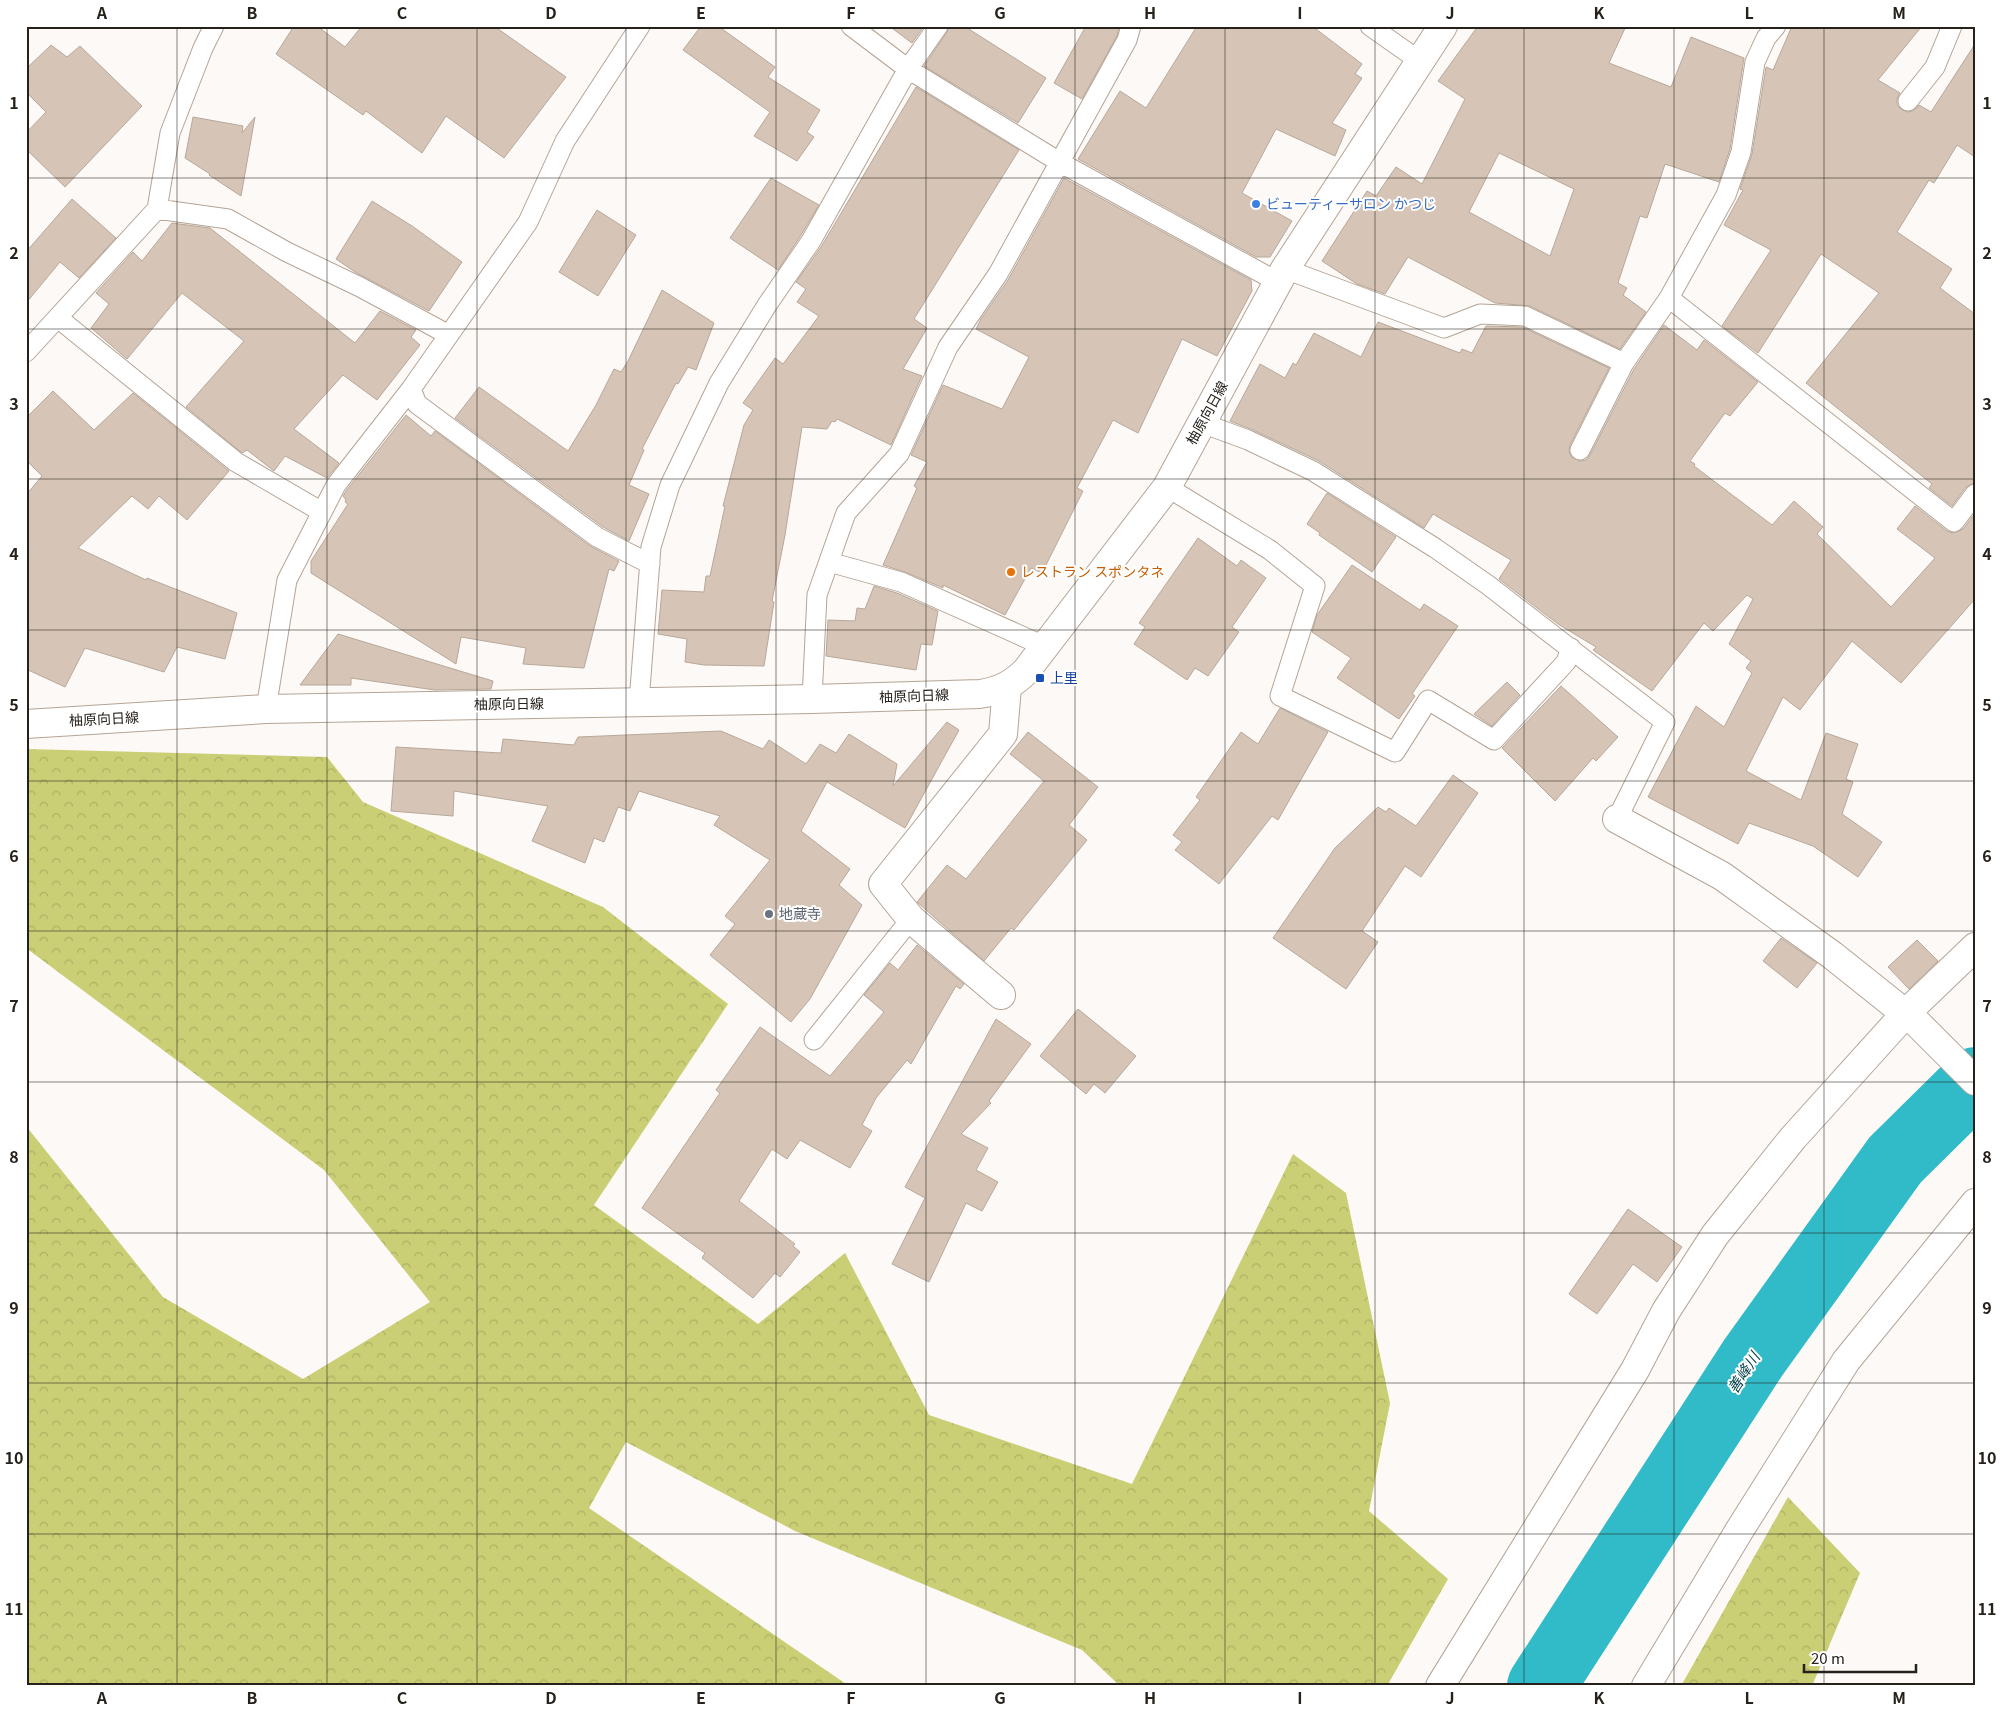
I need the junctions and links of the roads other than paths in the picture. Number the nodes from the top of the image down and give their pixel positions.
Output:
1 (214, 26) edge
2 (640, 26) edge
3 (851, 26) edge
4 (938, 26) edge
5 (1131, 26) edge
6 (1370, 26) edge
7 (1443, 26) edge
8 (1776, 26) edge
9 (1952, 26) edge
10 (1421, 62) junction
11 (908, 69) junction
12 (1908, 101) dead end
13 (1061, 163) junction
14 (157, 208) junction
15 (1282, 276) junction
16 (1669, 298) junction
17 (58, 318) junction
18 (449, 335) junction
19 (27, 351) edge
20 (1624, 363) junction
21 (411, 389) junction
22 (1202, 423) junction
23 (1580, 450) dead end
24 (1167, 487) junction
25 (1975, 494) edge
26 (322, 512) junction
27 (1968, 517) edge
28 (829, 562) junction
29 (650, 564) junction
30 (1044, 646) junction
31 (1571, 648) junction
32 (1007, 687) junction
33 (812, 699) junction
34 (639, 702) junction
35 (266, 709) junction
36 (26, 724) edge
37 (1617, 819) joint
38 (911, 919) junction
39 (1975, 948) edge
40 (1001, 995) dead end
41 (1911, 1018) junction
42 (814, 1040) dead end
43 (1975, 1081) edge
44 (1975, 1203) edge
45 (1440, 1686) edge
46 (1646, 1686) edge

1 - 14 lane
2 - 18 lane
3 - 11 lane
4 - 11 lane
5 - 13 lane
6 - 10 lane
7 - 10 street, 柚原向日線
8 - 16 lane
9 - 12 lane
10 - 15 street, 柚原向日線
11 - 13 lane
11 - 29 lane
13 - 15 lane
13 - 28 lane
14 - 17 lane
14 - 18 lane
15 - 20 lane
15 - 22 street, 柚原向日線
16 - 20 lane
16 - 27 lane
17 - 19 lane
17 - 26 lane
18 - 21 lane
20 - 23 lane
21 - 26 lane
21 - 29 lane
22 - 24 street, 柚原向日線
22 - 31 lane
24 - 30 street, 柚原向日線
24 - 31 lane
25 - 27 lane
26 - 35 lane
28 - 30 lane
28 - 33 lane
29 - 34 lane
30 - 32 street, 柚原向日線
31 - 37 lane
32 - 33 street, 柚原向日線
32 - 38 street
33 - 34 street, 柚原向日線
34 - 35 street, 柚原向日線
35 - 36 street, 柚原向日線
37 - 41 street
38 - 40 street
38 - 42 lane
39 - 41 street
41 - 43 street
41 - 45 street
44 - 46 street

